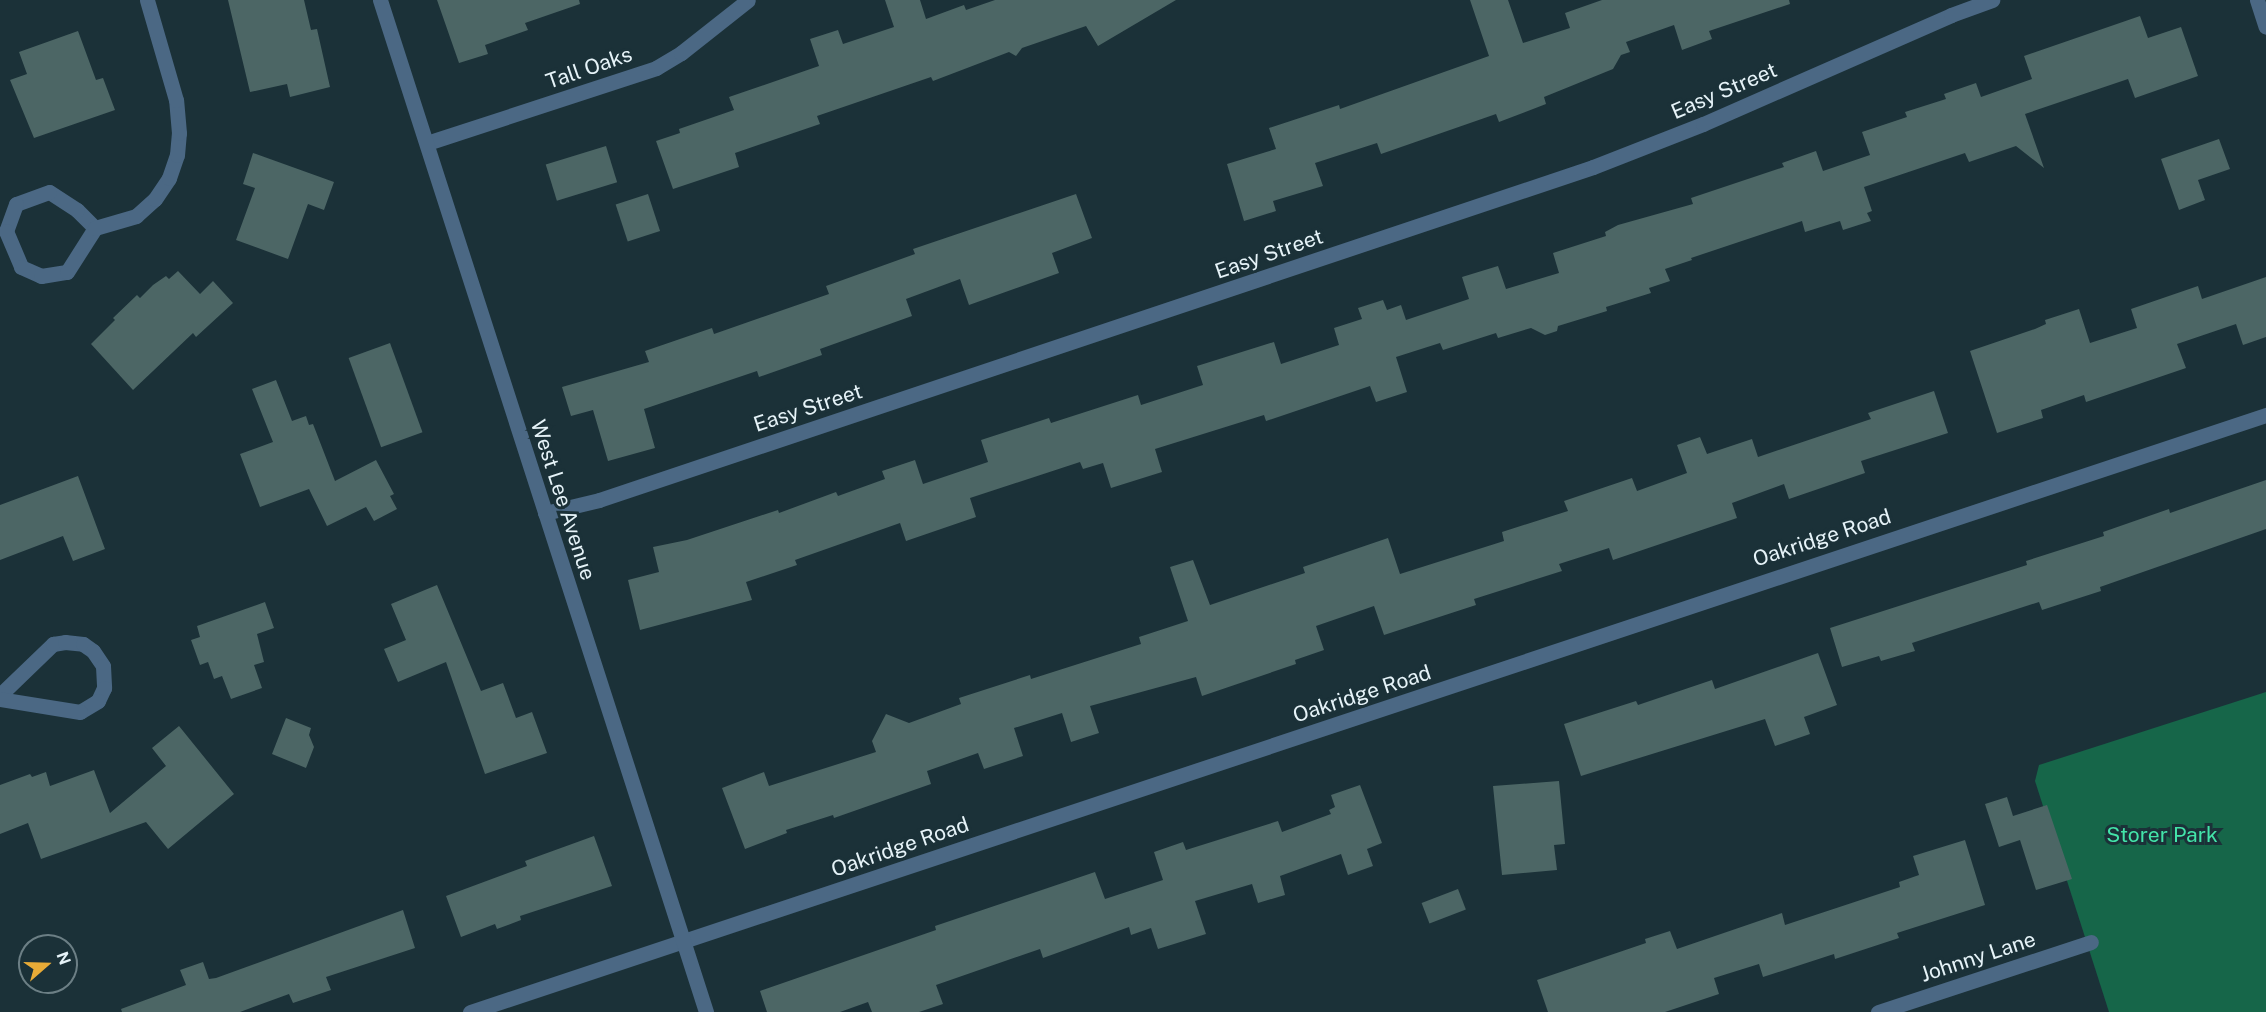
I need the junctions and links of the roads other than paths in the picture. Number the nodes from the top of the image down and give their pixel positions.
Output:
1 (147, 0) edge
2 (380, 0) edge
3 (747, 0) edge
4 (1992, 0) edge
5 (2257, 0) edge
6 (2266, 27) edge
7 (427, 143) junction
8 (95, 228) junction
9 (2266, 414) edge
10 (545, 513) junction
11 (0, 697) edge
12 (684, 939) junction
13 (2091, 942) dead end
14 (470, 1012) edge
15 (706, 1012) edge
16 (1878, 1012) edge

1 - 8 street
2 - 7 street, West Lee Avenue
3 - 7 street, Tall Oaks
4 - 10 street, Easy Street
5 - 6 street
7 - 10 street, West Lee Avenue
8 - 8 street
9 - 12 street, Oakridge Road
10 - 12 street, West Lee Avenue
11 - 11 street
12 - 14 street, Oakridge Road
12 - 15 street, West Lee Avenue
13 - 16 street, Johnny Lane

